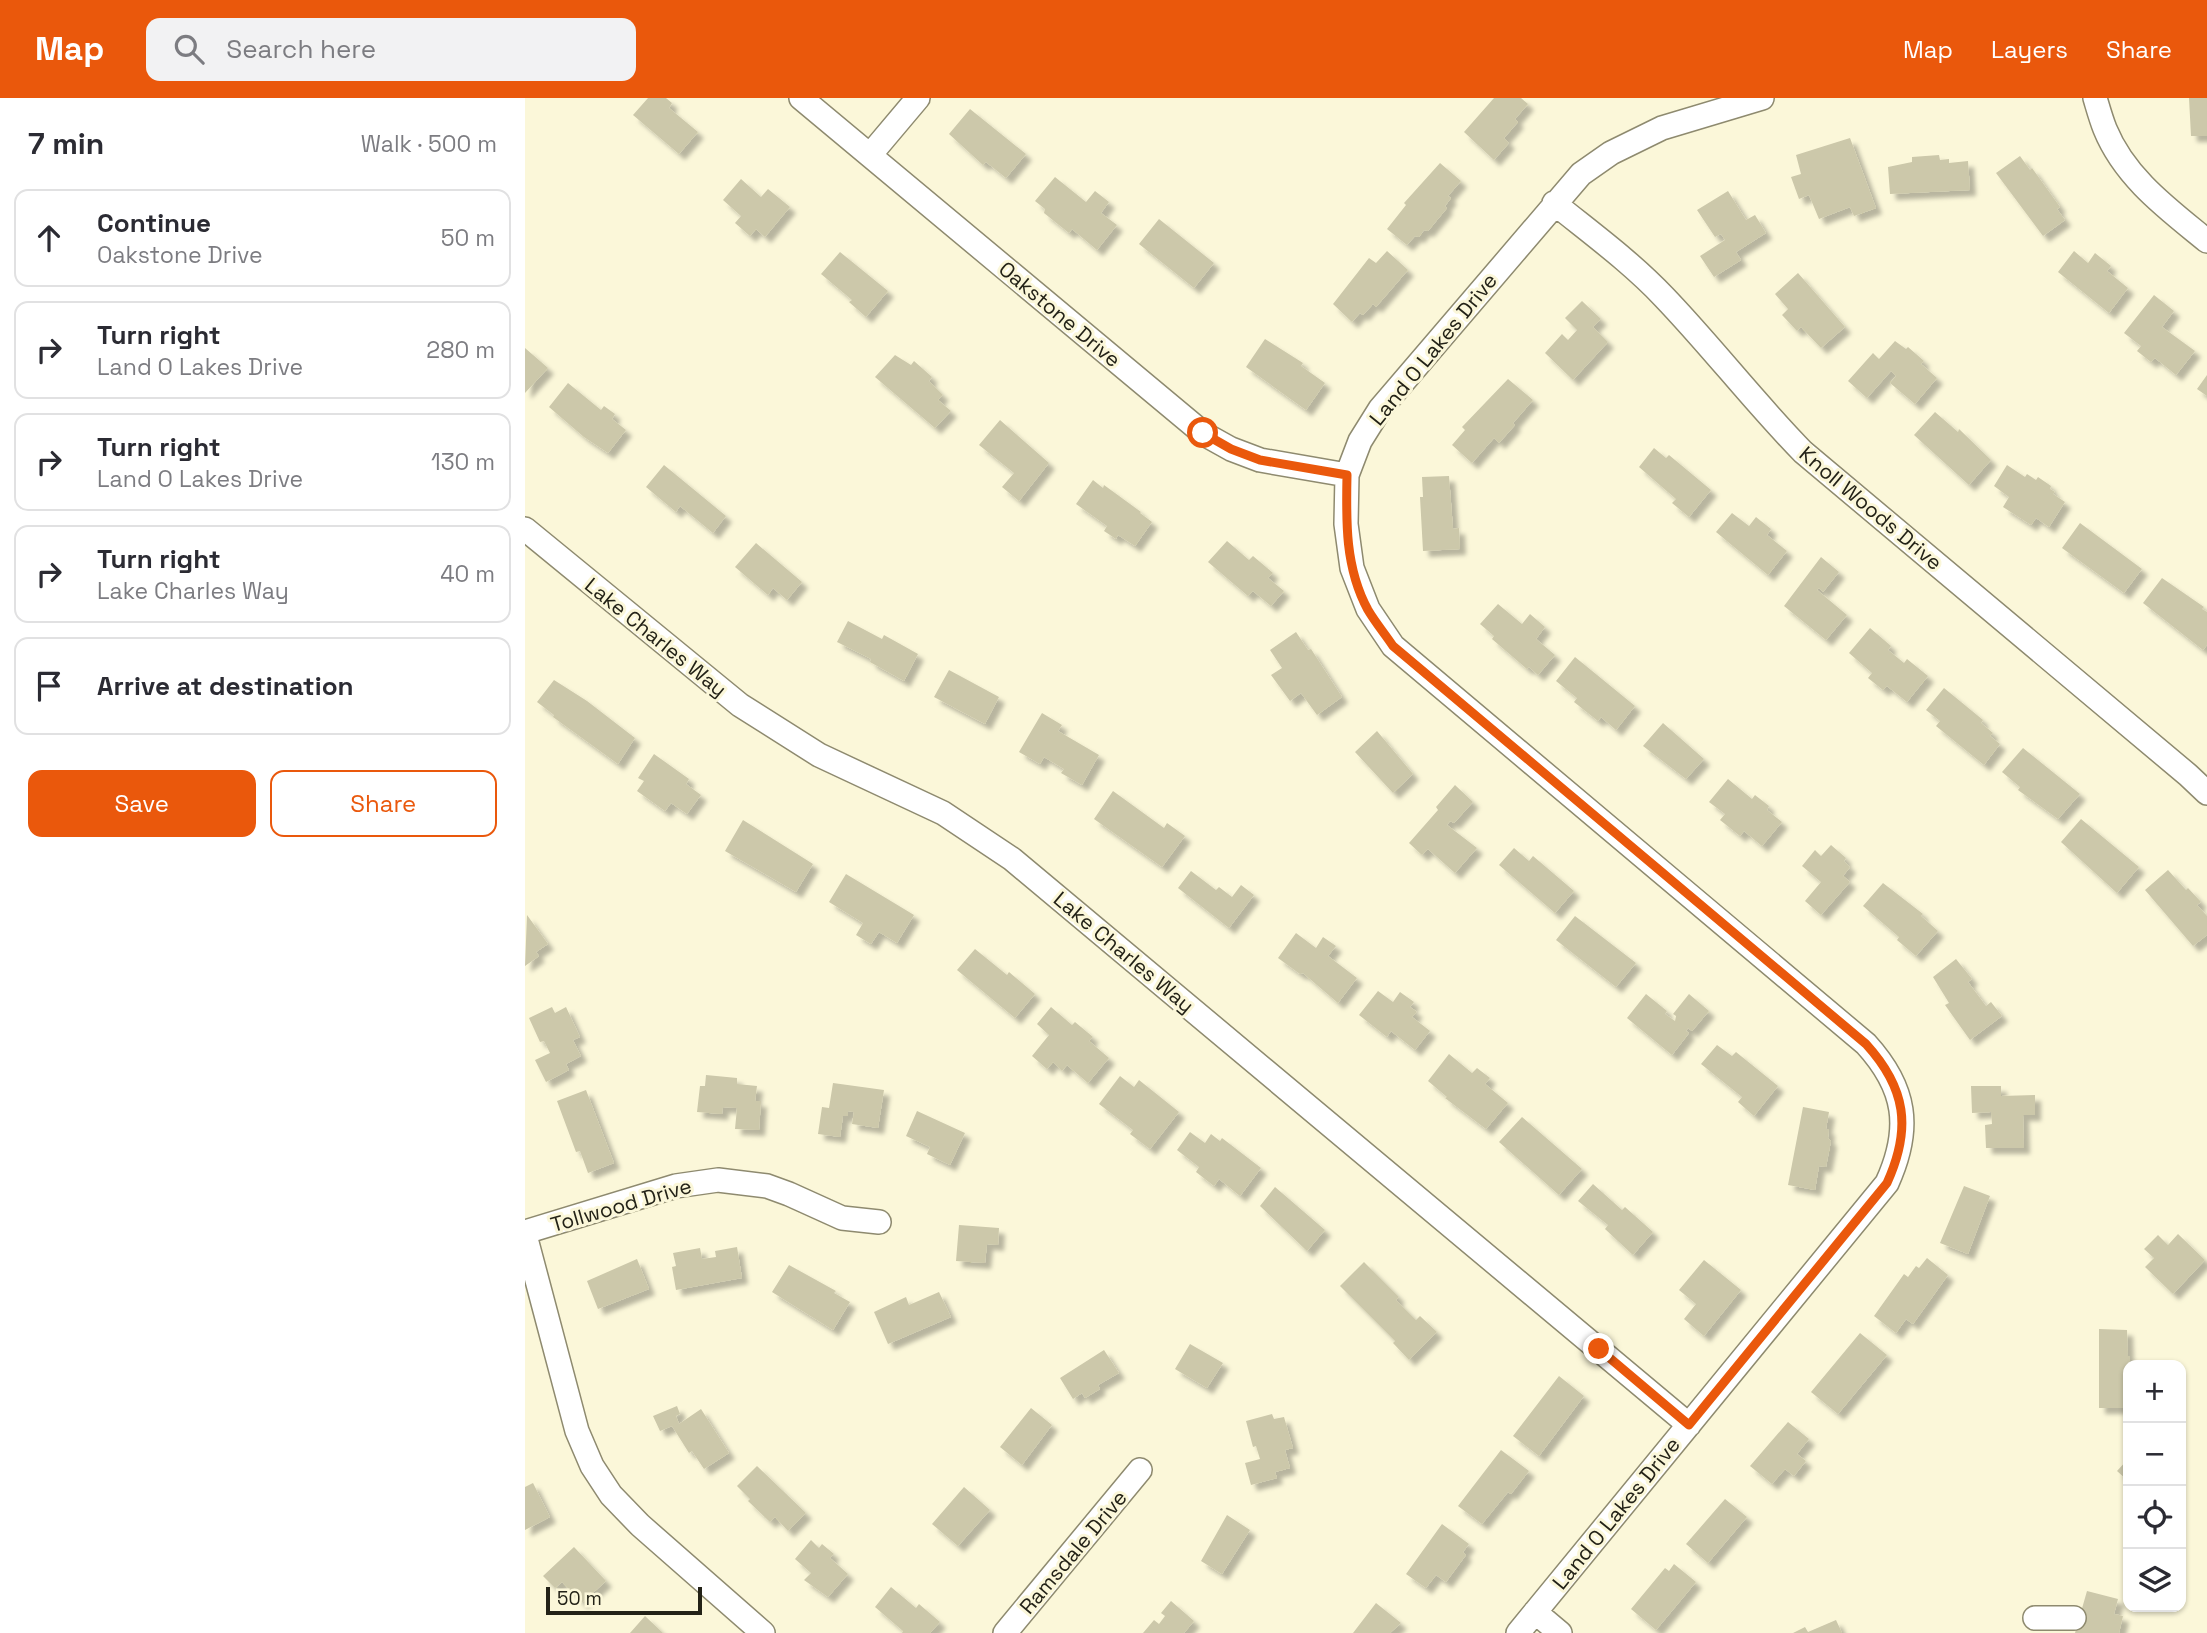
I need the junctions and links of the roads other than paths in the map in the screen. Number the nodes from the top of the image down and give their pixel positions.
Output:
1 (801, 98) edge
2 (918, 98) edge
3 (1762, 98) edge
4 (2095, 98) edge
5 (870, 155) junction
6 (1554, 203) junction
7 (2207, 241) edge
8 (1347, 475) junction
9 (525, 529) edge
10 (2207, 793) edge
11 (879, 1222) dead end
12 (525, 1234) edge
13 (1689, 1425) junction
14 (1140, 1470) dead end
15 (1535, 1612) junction
16 (2035, 1618) dead end
17 (2074, 1618) dead end
18 (763, 1633) edge
19 (1005, 1633) edge
20 (1518, 1633) edge
21 (1560, 1633) edge

1 - 5 street, Oakstone Drive
2 - 5 street
3 - 6 street, Land O Lakes Drive
4 - 7 street
5 - 8 street, Oakstone Drive
6 - 8 street, Land O Lakes Drive
6 - 10 street, Knoll Woods Drive
8 - 13 street, Land O Lakes Drive
9 - 13 street, Lake Charles Way
11 - 12 street, Tollwood Drive
12 - 18 street
13 - 15 street, Land O Lakes Drive
14 - 19 street, Ramsdale Drive
15 - 20 street, Land O Lakes Drive
15 - 21 street
16 - 17 street

